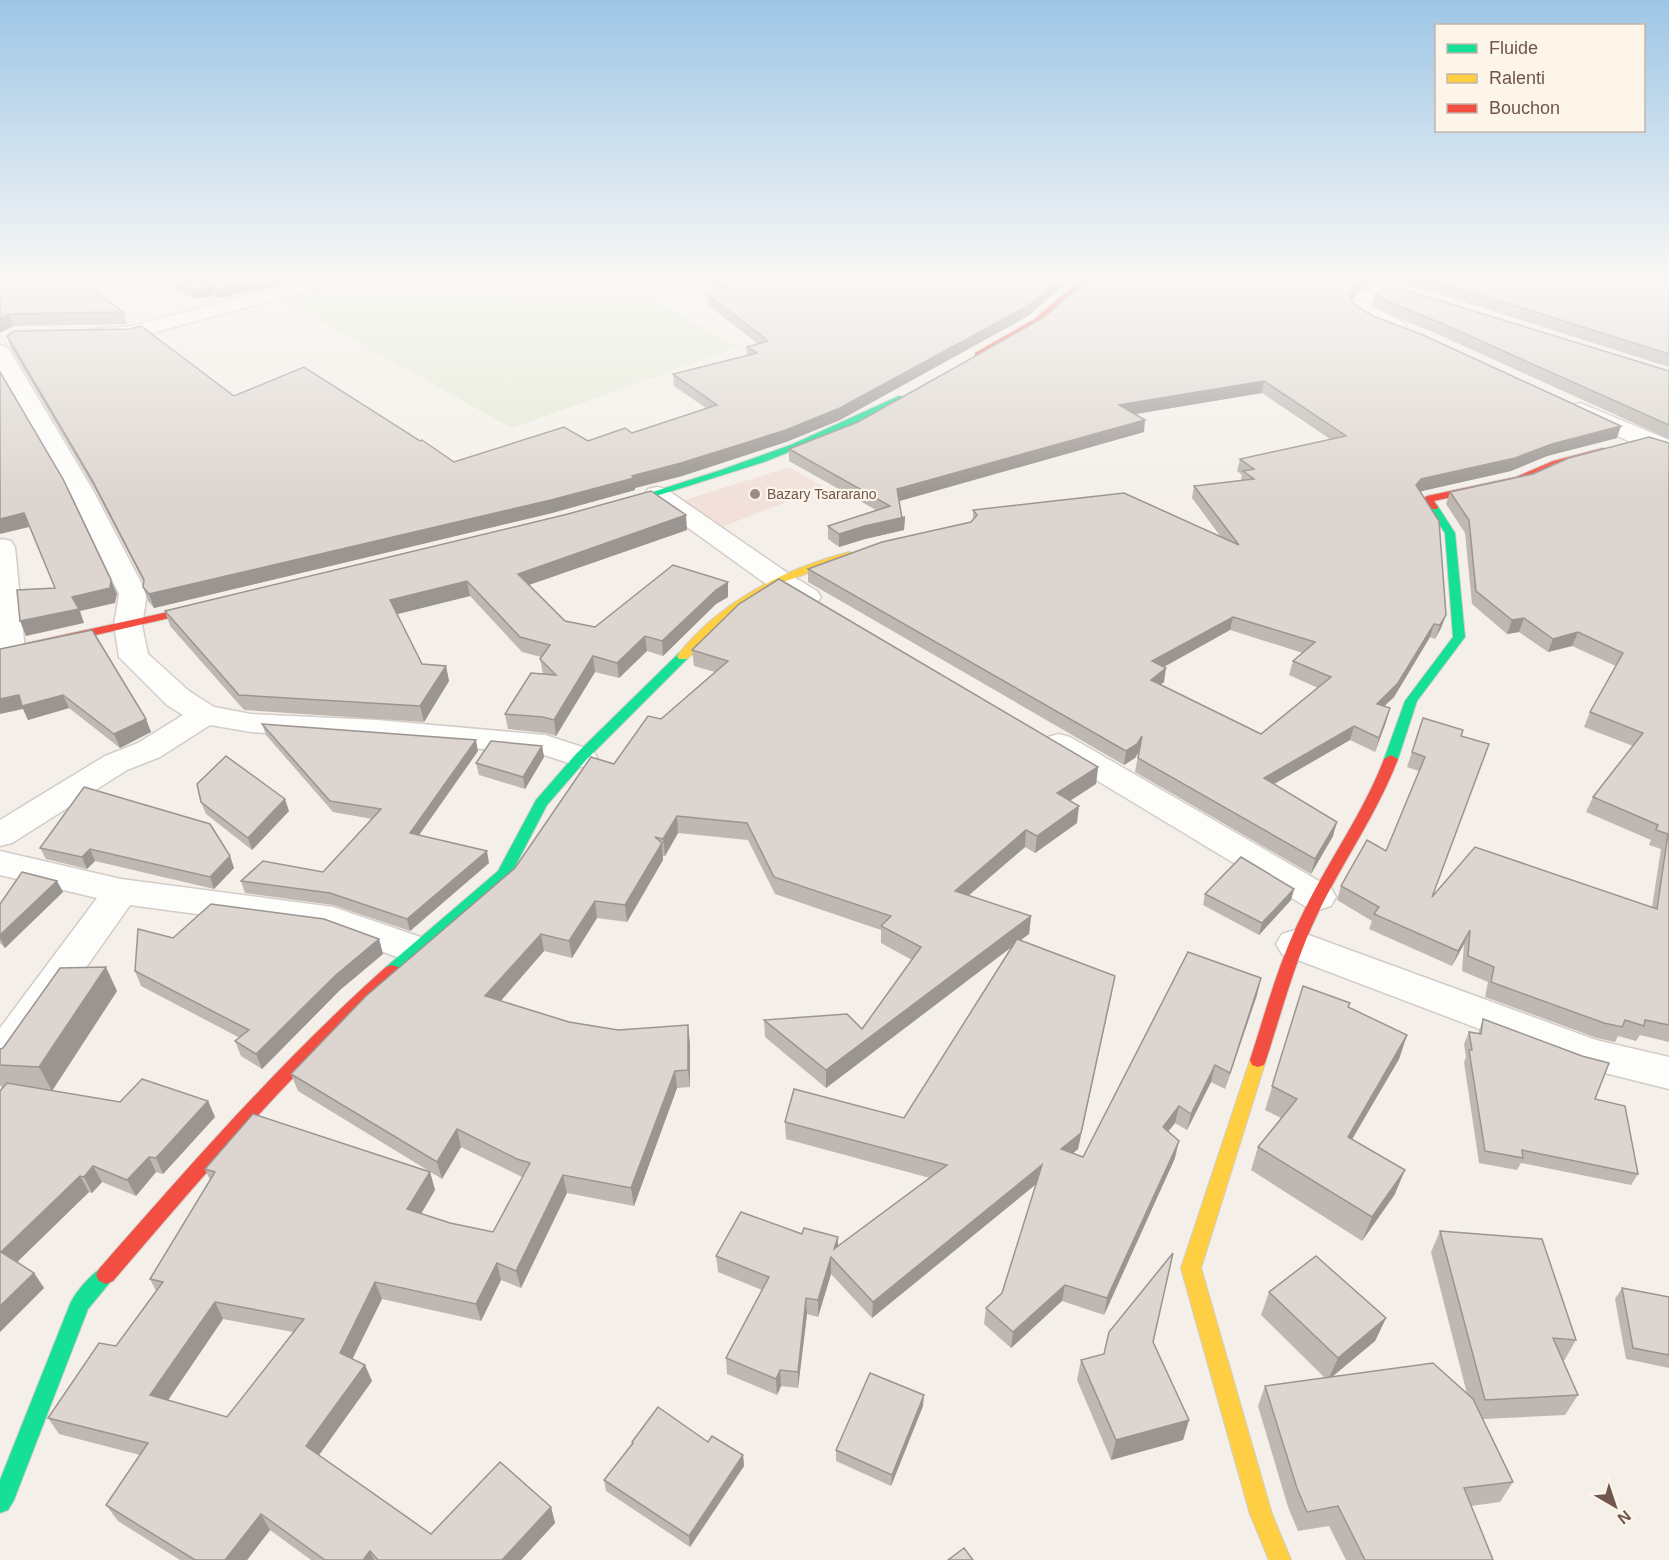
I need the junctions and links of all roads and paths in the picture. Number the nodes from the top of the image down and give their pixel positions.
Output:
1 (5, 352) edge
2 (983, 352) edge
3 (963, 363) edge
4 (7, 383) edge
5 (912, 393) edge
6 (1561, 401) edge
7 (1645, 440) junction
8 (1669, 448) edge
9 (657, 495) junction
10 (603, 509) edge
11 (2, 547) dead end
12 (863, 550) edge
13 (779, 580) junction
14 (222, 603) edge
15 (830, 610) edge
16 (128, 625) junction
17 (4, 641) edge
18 (205, 715) junction
19 (1033, 729) edge
20 (581, 758) junction
21 (0, 835) edge
22 (0, 863) edge
23 (121, 891) junction
24 (1318, 897) junction
25 (1294, 944) junction
26 (416, 950) junction
27 (0, 1059) edge
28 (1669, 1073) edge
29 (0, 1502) edge
30 (1280, 1560) edge

1 - 4 street
2 - 3 street
4 - 16 street
5 - 9 street
6 - 7 street
7 - 8 street
7 - 24 street
9 - 10 street
9 - 13 street
11 - 17 street
12 - 13 street
13 - 15 street
13 - 20 street
14 - 16 street
16 - 17 street
16 - 18 street
18 - 20 street
18 - 21 street
19 - 24 street
20 - 26 street
22 - 23 street
23 - 26 street
23 - 27 street
24 - 25 street
25 - 28 street
25 - 30 street
26 - 29 street

